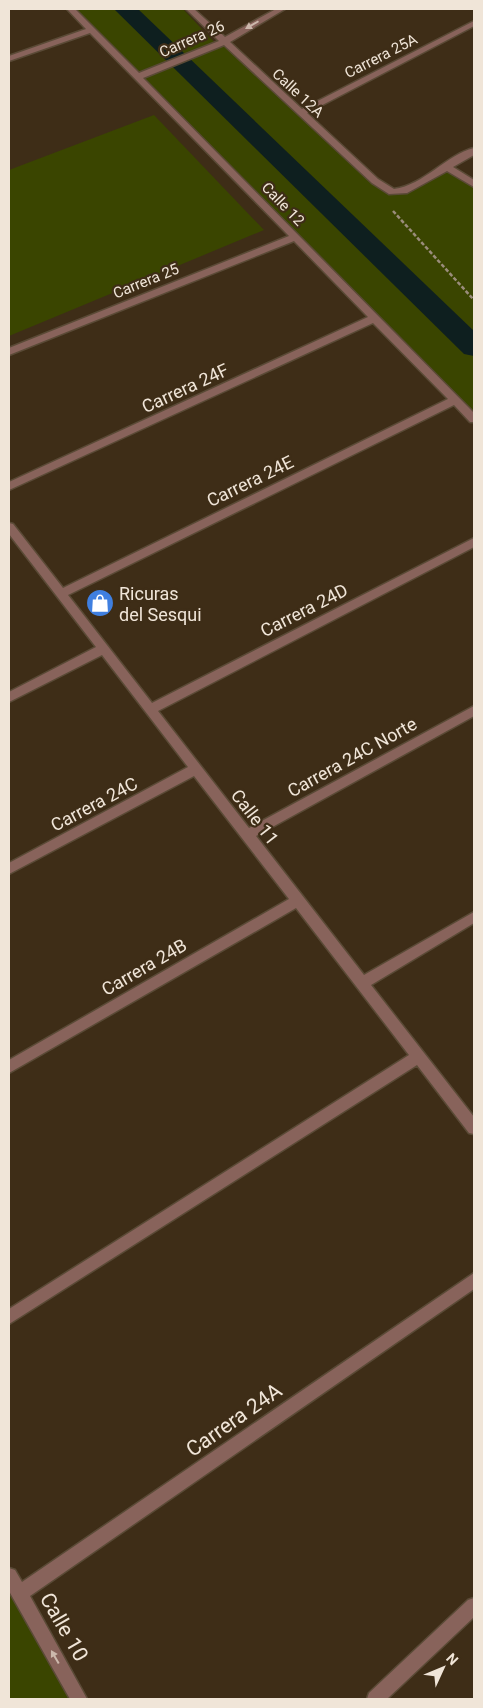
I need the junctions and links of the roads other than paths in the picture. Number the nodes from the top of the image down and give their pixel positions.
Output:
1 (71, 9) edge
2 (190, 9) edge
3 (281, 9) edge
4 (474, 22) edge
5 (92, 30) junction
6 (223, 42) junction
7 (9, 59) edge
8 (138, 77) junction
9 (300, 113) junction
10 (474, 151) edge
11 (446, 166) junction
12 (474, 184) edge
13 (295, 237) junction
14 (375, 318) junction
15 (9, 352) edge
16 (455, 400) junction
17 (474, 420) edge
18 (9, 486) edge
19 (11, 533) edge
20 (474, 542) edge
21 (61, 594) junction
22 (103, 649) junction
23 (9, 697) edge
24 (150, 710) junction
25 (474, 711) edge
26 (196, 769) junction
27 (247, 835) junction
28 (9, 869) edge
29 (298, 900) junction
30 (474, 917) edge
31 (362, 983) junction
32 (419, 1056) junction
33 (9, 1067) edge
34 (474, 1128) edge
35 (474, 1280) edge
36 (9, 1317) edge
37 (9, 1576) edge
38 (19, 1594) junction
39 (474, 1606) edge
40 (80, 1699) edge
41 (374, 1699) edge

1 - 5 street, Calle 12
2 - 6 street, Calle 12A
3 -> 6 street, Carrera 26
4 - 9 street, Carrera 25A
5 - 7 street
5 - 8 street, Calle 12
6 - 8 street, Carrera 26
6 - 9 street, Calle 12A
8 - 13 street, Calle 12
9 - 11 street, Calle 12A
10 - 11 street
11 - 12 street
13 - 14 street, Calle 12
13 - 15 street, Carrera 25
14 - 16 street, Calle 12
14 - 18 street, Carrera 24F
16 - 17 street, Calle 12
16 - 21 street, Carrera 24E
19 - 21 street, Calle 11
20 - 24 street, Carrera 24D
21 - 22 street, Calle 11
22 - 23 street
22 - 24 street, Calle 11
24 - 26 street, Calle 11
25 - 27 street, Carrera 24C Norte
26 - 27 street, Calle 11
26 - 28 street, Carrera 24C
27 - 29 street, Calle 11
29 - 31 street, Calle 11
29 - 33 street, Carrera 24B
30 - 31 street
31 - 32 street, Calle 11
32 - 34 street, Calle 11
32 - 36 street
35 - 38 street, Carrera 24A
37 - 38 street, Calle 10
40 -> 38 street, Calle 10
39 - 41 street

